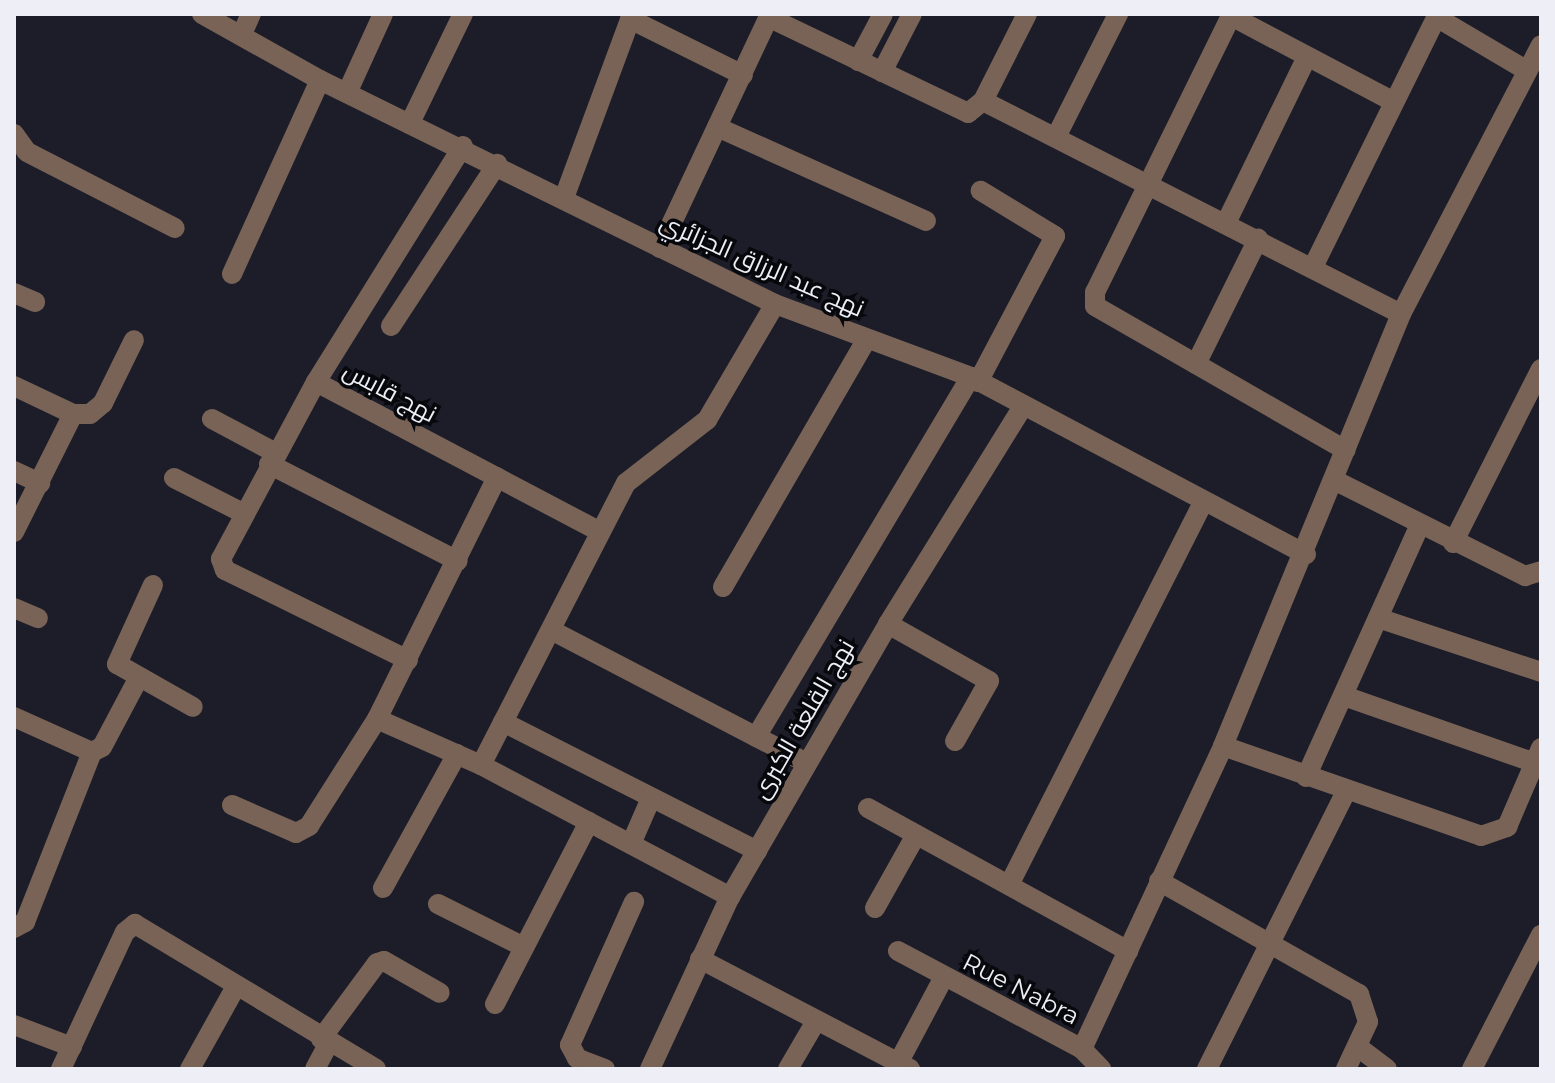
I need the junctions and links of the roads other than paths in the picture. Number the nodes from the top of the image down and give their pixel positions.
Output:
1 (202, 14) edge
2 (251, 14) edge
3 (383, 14) edge
4 (463, 14) edge
5 (883, 14) edge
6 (912, 14) edge
7 (1027, 14) edge
8 (1118, 14) edge
9 (1232, 15) edge
10 (631, 16) edge
11 (769, 16) edge
12 (1437, 16) edge
13 (242, 34) junction
14 (1541, 45) edge
15 (1307, 57) junction
16 (858, 61) junction
17 (1526, 70) junction
18 (882, 72) junction
19 (743, 75) junction
20 (320, 80) junction
21 (347, 93) junction
22 (983, 101) junction
23 (1392, 101) junction
24 (411, 121) junction
25 (717, 127) junction
26 (14, 134) edge
27 (1056, 137) junction
28 (463, 146) junction
29 (497, 164) junction
30 (1148, 182) junction
31 (981, 191) dead end
32 (564, 198) junction
33 (926, 221) dead end
34 (1226, 223) junction
35 (175, 228) dead end
36 (1258, 239) junction
37 (660, 248) junction
38 (1313, 267) junction
39 (232, 274) dead end
40 (14, 293) edge
41 (35, 302) dead end
42 (775, 304) junction
43 (1401, 314) junction
44 (391, 326) dead end
45 (134, 340) dead end
46 (866, 340) junction
47 (1196, 364) junction
48 (1541, 369) edge
49 (975, 380) junction
50 (316, 382) junction
51 (14, 386) edge
52 (1023, 406) junction
53 (73, 414) junction
54 (212, 419) dead end
55 (1345, 450) junction
56 (272, 459) junction
57 (14, 471) edge
58 (497, 477) junction
59 (174, 478) dead end
60 (1334, 480) junction
61 (40, 483) junction
62 (1203, 503) junction
63 (243, 513) junction
64 (1420, 525) junction
65 (14, 532) edge
66 (600, 532) junction
67 (1453, 543) junction
68 (1306, 554) junction
69 (458, 561) junction
70 (1541, 571) edge
71 (153, 585) dead end
72 (723, 587) dead end
73 (14, 608) edge
74 (38, 618) dead end
75 (1378, 618) junction
76 (888, 624) junction
77 (551, 630) junction
78 (408, 660) junction
79 (1541, 672) edge
80 (138, 679) junction
81 (1344, 696) junction
82 (193, 707) dead end
83 (14, 717) edge
84 (377, 719) junction
85 (503, 722) junction
86 (756, 737) junction
87 (955, 741) dead end
88 (1223, 746) junction
89 (92, 752) junction
90 (457, 754) junction
91 (1538, 756) edge
92 (807, 763) junction
93 (481, 765) junction
94 (1306, 777) junction
95 (1346, 791) junction
96 (651, 798) junction
97 (232, 805) dead end
98 (868, 808) dead end
99 (589, 822) junction
100 (916, 835) junction
101 (631, 844) junction
102 (757, 851) junction
103 (1159, 881) junction
104 (1009, 885) junction
105 (383, 888) dead end
106 (730, 897) junction
107 (634, 902) dead end
108 (438, 904) dead end
109 (875, 908) dead end
110 (14, 928) edge
111 (1541, 935) edge
112 (1272, 944) junction
113 (524, 947) junction
114 (898, 951) dead end
115 (1128, 951) junction
116 (700, 959) junction
117 (944, 977) junction
118 (235, 988) junction
119 (440, 993) dead end
120 (495, 1004) dead end
121 (816, 1021) junction
122 (14, 1025) edge
123 (325, 1041) junction
124 (72, 1047) junction
125 (1358, 1047) junction
126 (1082, 1049) junction
127 (901, 1067) edge
128 (61, 1069) edge
129 (190, 1069) edge
130 (315, 1069) edge
131 (374, 1069) edge
132 (605, 1069) edge
133 (650, 1069) edge
134 (788, 1069) edge
135 (1101, 1069) edge
136 (1207, 1069) edge
137 (1346, 1069) edge
138 (1387, 1069) edge
139 (1472, 1069) edge

1 - 13 street, نهج عبد الرزاق الجزائري
2 - 13 street
3 - 21 street
4 - 24 street
5 - 16 street
6 - 18 street
7 - 22 street
8 - 27 street
9 - 15 street
9 - 30 street
10 - 19 street
10 - 32 street
11 - 16 street
11 - 19 street
12 - 17 street
12 - 23 street
13 - 20 street, نهج عبد الرزاق الجزائري
14 - 17 street
15 - 23 street
15 - 34 street
16 - 18 street
17 - 43 street
18 - 22 street
19 - 25 street
20 - 21 street, نهج عبد الرزاق الجزائري
20 - 39 street
21 - 24 street, نهج عبد الرزاق الجزائري
22 - 27 street
23 - 38 street
24 - 28 street, نهج عبد الرزاق الجزائري
25 - 33 street
25 - 37 street
26 - 35 street
27 - 30 street
28 - 29 street, نهج عبد الرزاق الجزائري
28 - 50 street, نهج قابس
29 - 32 street, نهج عبد الرزاق الجزائري
29 - 44 street
30 - 34 street
30 - 47 street
31 - 49 street
32 - 37 street, نهج عبد الرزاق الجزائري
34 - 36 street
36 - 38 street
36 - 47 street
37 - 42 street, نهج عبد الرزاق الجزائري
38 - 43 street
40 - 41 street
42 - 46 street, نهج عبد الرزاق الجزائري
42 - 66 street
43 - 55 street
45 - 53 street
46 - 49 street, نهج عبد الرزاق الجزائري
46 - 72 street
47 - 55 street
48 - 67 street
49 - 52 street, نهج عبد الرزاق الجزائري
49 - 86 street
50 - 56 street
50 - 58 street, نهج قابس
51 - 53 street
52 - 62 street, نهج عبد الرزاق الجزائري
52 - 76 street, نهج القلعة الكبرى
53 - 61 street
54 - 56 street
55 - 60 street
56 - 63 street
56 - 69 street
57 - 61 street
58 - 66 street, نهج قابس
58 - 69 street
59 - 63 street
60 - 64 street
60 - 68 street
61 - 65 street
62 - 68 street, نهج عبد الرزاق الجزائري
62 - 104 street
63 - 78 street
64 - 67 street
64 - 75 street
66 - 77 street
67 - 70 street
68 - 88 street
69 - 78 street
71 - 80 street
73 - 74 street
75 - 79 street
75 - 81 street
76 - 87 street
76 - 92 street, نهج القلعة الكبرى
77 - 85 street
77 - 86 street
78 - 84 street
80 - 82 street
80 - 89 street
81 - 91 street
81 - 94 street
83 - 89 street
84 - 90 street
84 - 97 street
85 - 93 street
85 - 96 street
86 - 92 street
88 - 94 street
88 - 103 street
89 - 110 street
90 - 93 street
90 - 105 street
91 - 95 street
92 - 102 street, نهج القلعة الكبرى
93 - 99 street
94 - 95 street
95 - 112 street
96 - 101 street
96 - 102 street
98 - 100 street
99 - 101 street
99 - 113 street
100 - 104 street
100 - 109 street
101 - 106 street
102 - 106 street, نهج القلعة الكبرى
103 - 112 street
103 - 115 street
104 - 115 street
106 - 116 street, نهج القلعة الكبرى
107 - 132 street
108 - 113 street
111 - 139 street
112 - 125 street
112 - 136 street
113 - 120 street
114 - 117 street
115 - 126 street
116 - 121 street
116 - 133 street, نهج القلعة الكبرى
117 - 126 street, Rue Nabra
117 - 127 street, Rue Nabra
118 - 123 street
118 - 124 street
118 - 129 street
119 - 123 street
121 - 127 street
121 - 134 street
122 - 124 street
123 - 130 street
123 - 131 street
124 - 128 street
125 - 137 street
125 - 138 street
126 - 135 street, Rue Nabra

